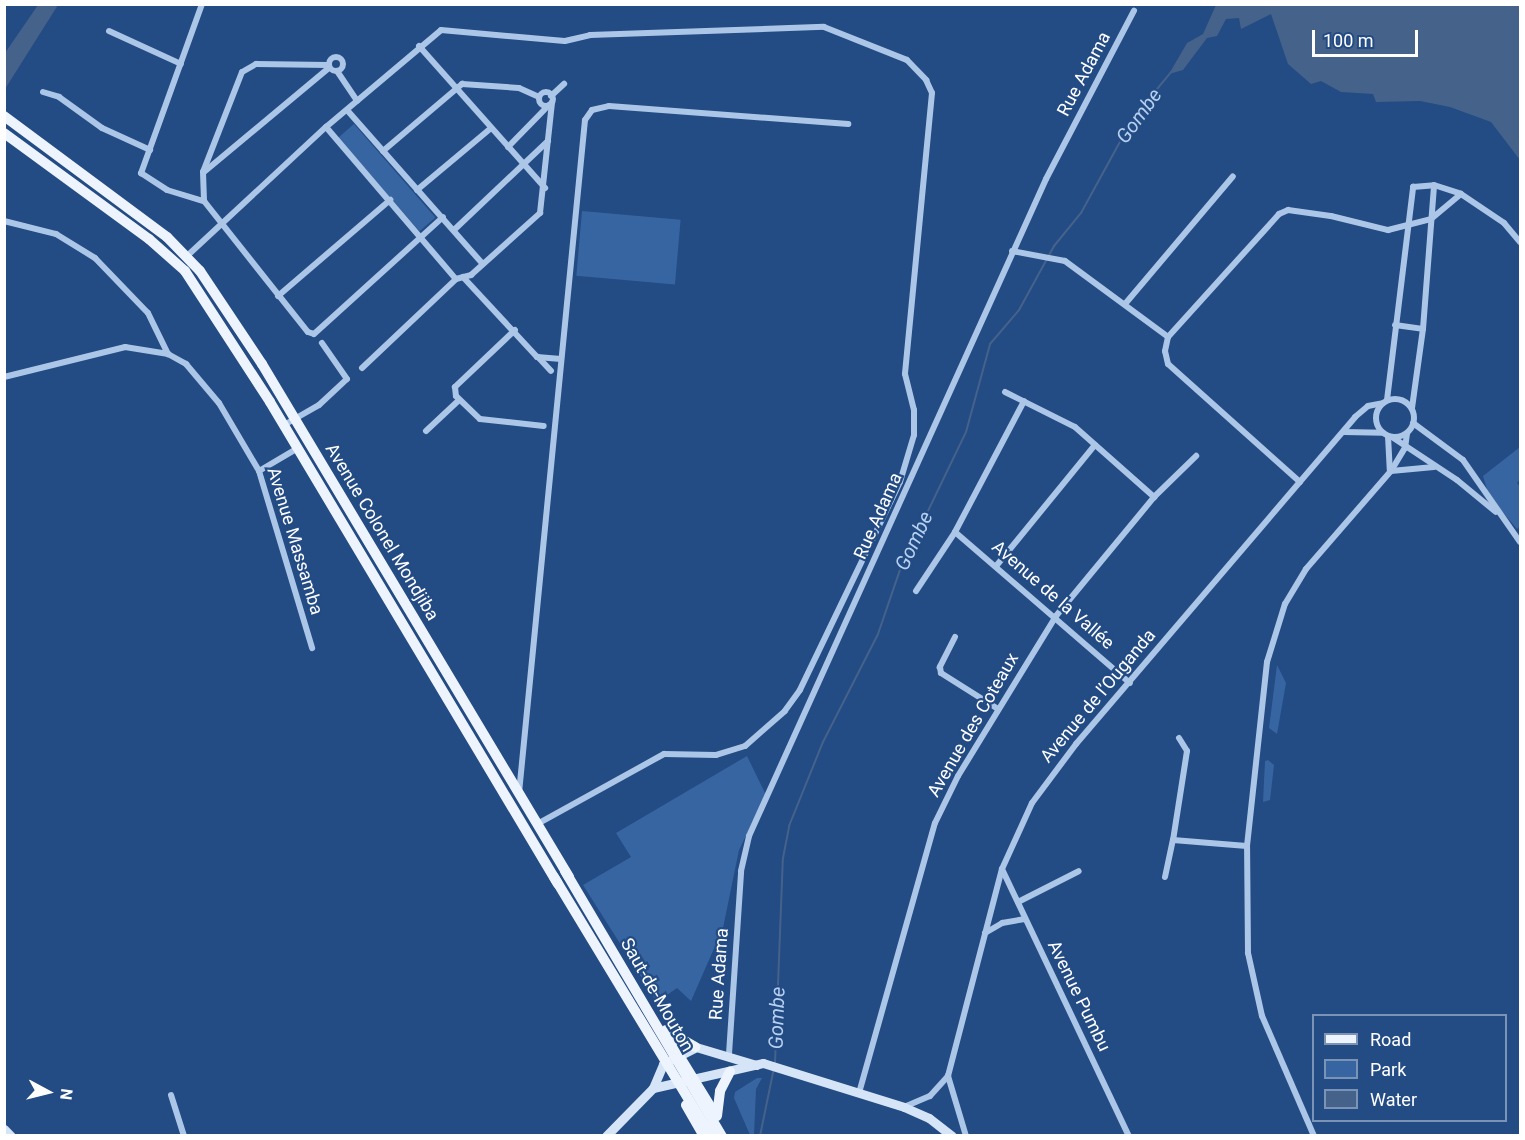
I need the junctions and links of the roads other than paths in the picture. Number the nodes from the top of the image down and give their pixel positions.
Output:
1 (202, 4) edge
2 (1134, 11) dead end
3 (109, 31) dead end
4 (419, 46) junction
5 (181, 64) junction
6 (329, 66) junction
7 (337, 71) junction
8 (564, 84) dead end
9 (456, 89) junction
10 (43, 92) dead end
11 (539, 97) junction
12 (357, 101) junction
13 (551, 101) junction
14 (346, 110) junction
15 (5, 116) edge
16 (848, 124) dead end
17 (326, 127) junction
18 (490, 129) junction
19 (4, 133) edge
20 (548, 140) junction
21 (508, 147) junction
22 (150, 150) junction
23 (383, 151) junction
24 (523, 165) junction
25 (203, 172) junction
26 (1233, 176) dead end
27 (1434, 185) junction
28 (545, 188) junction
29 (417, 190) junction
30 (1461, 194) junction
31 (390, 200) junction
32 (204, 201) junction
33 (443, 217) junction
34 (1431, 219) junction
35 (4, 220) edge
36 (223, 223) junction
37 (1409, 225) junction
38 (455, 229) junction
39 (422, 237) junction
40 (1521, 242) edge
41 (1012, 251) junction
42 (187, 256) junction
43 (483, 264) junction
44 (459, 278) junction
45 (278, 296) junction
46 (1125, 304) junction
47 (1395, 325) junction
48 (1423, 329) junction
49 (515, 330) junction
50 (1168, 337) junction
51 (322, 343) dead end
52 (168, 354) junction
53 (537, 357) junction
54 (561, 359) junction
55 (362, 368) dead end
56 (551, 371) dead end
57 (4, 377) edge
58 (1005, 392) dead end
59 (459, 400) junction
60 (1024, 401) junction
61 (1385, 402) junction
62 (1412, 408) junction
63 (295, 418) junction
64 (1413, 423) junction
65 (284, 425) junction
66 (544, 426) dead end
67 (426, 431) dead end
68 (1344, 432) junction
69 (1407, 433) junction
70 (1387, 435) junction
71 (1095, 445) junction
72 (298, 448) junction
73 (1405, 448) junction
74 (1196, 456) dead end
75 (1434, 467) junction
76 (259, 471) junction
77 (1390, 471) junction
78 (1300, 482) junction
79 (1154, 497) junction
80 (350, 511) junction
81 (1498, 514) junction
82 (339, 518) junction
83 (956, 532) junction
84 (1521, 542) edge
85 (997, 565) junction
86 (916, 591) dead end
87 (1056, 616) junction
88 (955, 637) dead end
89 (312, 648) dead end
90 (1130, 683) junction
91 (998, 709) junction
92 (1179, 738) dead end
93 (519, 793) junction
94 (508, 800) junction
95 (537, 824) junction
96 (1173, 840) junction
97 (1247, 846) junction
98 (1002, 869) junction
99 (565, 871) junction
100 (1079, 871) dead end
101 (554, 877) junction
102 (1165, 877) dead end
103 (1018, 902) junction
104 (1025, 919) junction
105 (984, 934) junction
106 (661, 1027) junction
107 (669, 1038) junction
108 (696, 1047) junction
109 (654, 1048) junction
110 (729, 1054) junction
111 (682, 1055) junction
112 (663, 1064) junction
113 (760, 1064) junction
114 (730, 1071) junction
115 (948, 1076) junction
116 (694, 1077) junction
117 (675, 1085) junction
118 (653, 1088) junction
119 (703, 1094) junction
120 (859, 1094) junction
121 (171, 1095) dead end
122 (686, 1104) junction
123 (904, 1107) junction
124 (718, 1119) junction
125 (4, 1130) edge
126 (702, 1132) edge
127 (11, 1136) edge
128 (184, 1136) edge
129 (606, 1136) edge
130 (711, 1136) edge
131 (722, 1136) edge
132 (727, 1136) edge
133 (952, 1136) edge
134 (966, 1136) edge
135 (1129, 1136) edge
136 (1314, 1136) edge

1 - 5 street
2 - 41 street, Rue Adama
3 - 5 street
4 - 9 street
4 - 12 street
4 - 95 street
5 - 22 street
6 - 7 street
6 - 7 street
6 - 25 street
6 - 25 street
7 - 12 street
8 - 13 street
9 - 11 street
9 - 18 street
9 - 23 street
10 - 22 street
11 - 13 street
11 - 13 street
12 - 14 street
13 - 20 street
13 - 21 street
14 - 17 street
14 - 23 street
15 - 42 main road, Avenue Colonel Mondjiba
16 - 54 street
17 - 31 street
17 - 36 street
18 - 21 street
18 - 29 street
19 - 65 main road, Avenue Colonel Mondjiba
20 - 24 street
20 - 28 street
21 - 24 street
22 - 32 street
23 - 29 street
24 - 28 street
24 - 38 street
25 - 32 street
26 - 46 street
27 - 30 street
27 - 34 street
27 - 37 street
28 - 43 street
29 - 33 street
30 - 34 street
30 - 40 street
31 - 39 street
31 - 45 street
32 - 36 street
33 - 38 street
33 - 39 street
34 - 37 street
34 - 48 street
35 - 52 street
36 - 42 street
36 - 45 street
37 - 47 street
37 - 50 street
38 - 43 street
39 - 44 street
39 - 45 street
41 - 46 street
41 - 110 street, Rue Adama
42 - 63 main road, Avenue Colonel Mondjiba
43 - 44 street
44 - 49 street
44 - 55 street
46 - 50 street
47 - 48 street
47 - 61 street
48 - 62 street
49 - 53 street
49 - 59 street
50 - 78 street
51 - 63 street
52 - 57 street, Avenue Massamba
52 - 76 street, Avenue Massamba
53 - 54 street
53 - 56 street
54 - 93 street
58 - 60 street
59 - 66 street
59 - 67 street
60 - 71 street
60 - 83 street
61 - 62 street
61 - 68 street, Avenue de l’Ouganda
61 - 70 street
62 - 64 street
63 - 65 street
63 - 80 main road, Avenue Colonel Mondjiba
64 - 69 street
64 - 81 street
65 - 72 main road, Avenue Colonel Mondjiba
68 - 70 street
68 - 78 street, Avenue de l’Ouganda
69 - 70 street
69 - 73 street
70 - 73 street
70 - 77 street
71 - 79 street
71 - 85 street
72 - 76 street
72 - 82 main road, Avenue Colonel Mondjiba
73 - 75 street
73 - 77 street
74 - 79 street, Avenue des Coteaux
75 - 77 street
75 - 81 street
76 - 89 street, Avenue Massamba
77 - 97 street
78 - 90 street, Avenue de l’Ouganda
79 - 87 street, Avenue des Coteaux
80 - 82 main road
80 - 93 main road, Avenue Colonel Mondjiba
81 - 84 street
82 - 94 main road, Avenue Colonel Mondjiba
83 - 85 street, Avenue de la Vallée
83 - 86 street
85 - 87 street, Avenue de la Vallée
87 - 90 street, Avenue de la Vallée
87 - 91 street, Avenue des Coteaux
88 - 91 street
90 - 98 street, Avenue de l’Ouganda
91 - 120 street, Avenue des Coteaux
92 - 96 street
93 - 94 main road
93 - 95 main road, Avenue Colonel Mondjiba
94 - 101 main road, Avenue Colonel Mondjiba
95 - 99 main road, Avenue Colonel Mondjiba
96 - 97 street
96 - 102 street
97 - 136 street
98 - 103 street, Avenue Pumbu
98 - 105 street, Avenue de l’Ouganda
99 - 106 main road, Avenue Colonel Mondjiba
99 - 131 main road, Saut-de-Mouton, bridge
100 - 103 street
101 - 109 main road, Avenue Colonel Mondjiba
101 - 130 main road, Saut-de-Mouton, bridge
103 - 104 street, Avenue Pumbu
104 - 105 street
104 - 135 street, Avenue Pumbu
105 - 115 street, Avenue de l’Ouganda
106 - 107 main road, Avenue Colonel Mondjiba
106 - 108 main road
107 - 109 main road
107 - 111 main road, Avenue Colonel Mondjiba
108 - 110 main road
108 - 111 main road
109 - 112 main road, Avenue Colonel Mondjiba
110 - 113 main road
111 - 112 main road
111 - 116 main road, Avenue Colonel Mondjiba
112 - 117 main road, Avenue Colonel Mondjiba
112 - 118 main road
113 - 114 main road
113 - 120 main road
114 - 116 main road
114 - 124 main road
115 - 123 street
115 - 134 street
116 - 117 main road
116 - 119 main road, Avenue Colonel Mondjiba
117 - 118 main road
117 - 122 main road, Avenue Colonel Mondjiba
118 - 129 main road
119 - 122 main road
119 - 124 main road, Avenue Colonel Mondjiba
120 - 123 main road
121 - 128 street
122 - 126 main road, Avenue Colonel Mondjiba
123 - 133 main road
124 - 132 main road, Avenue Colonel Mondjiba
125 - 127 main road

